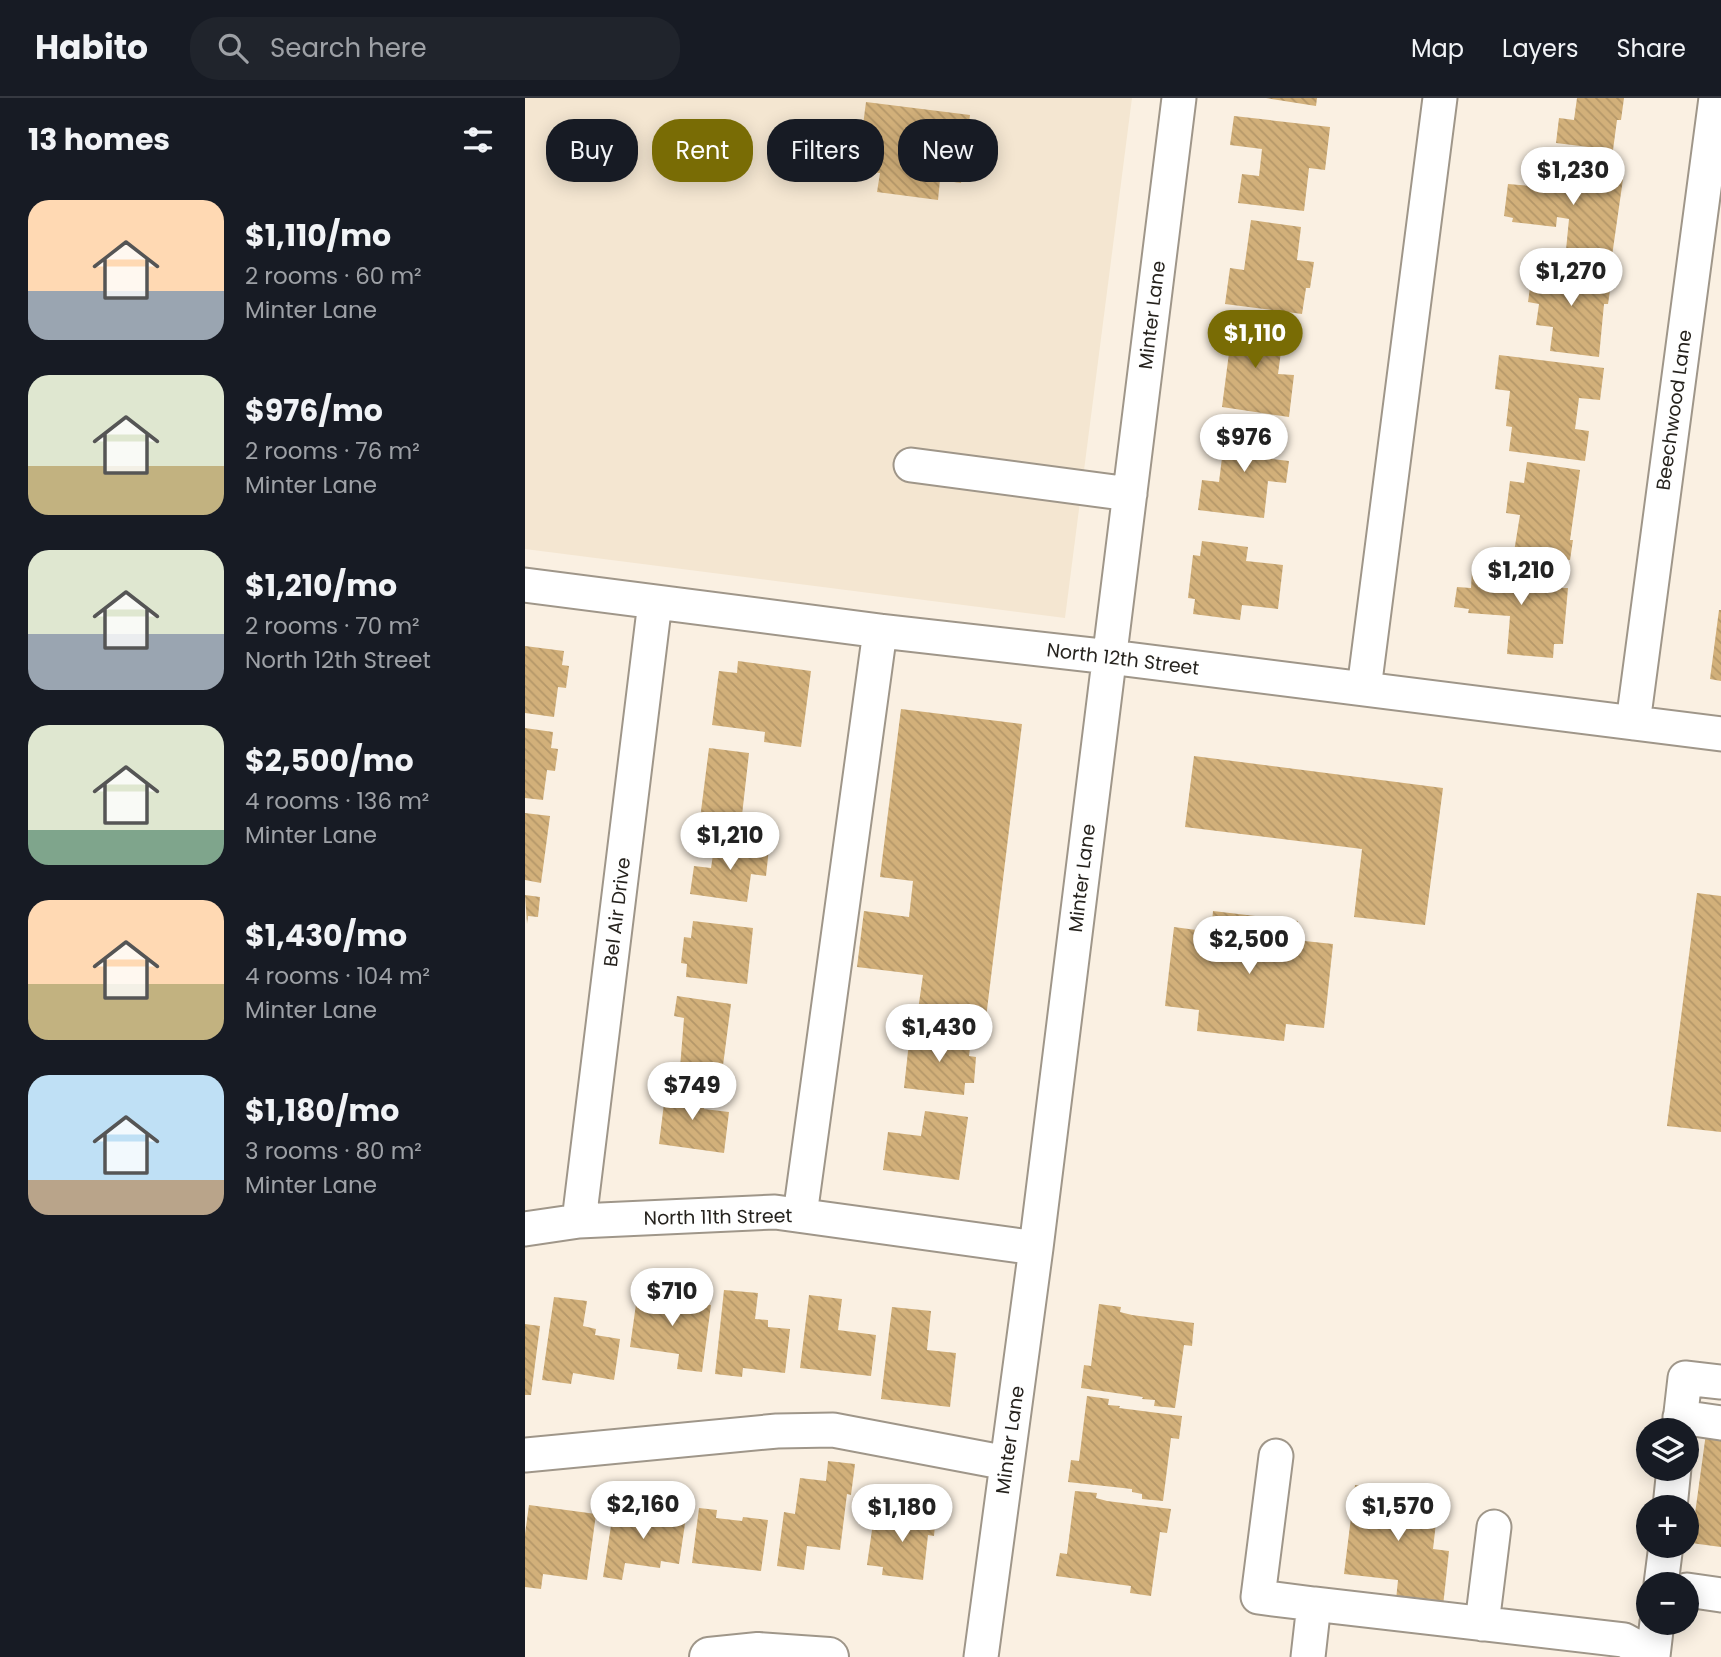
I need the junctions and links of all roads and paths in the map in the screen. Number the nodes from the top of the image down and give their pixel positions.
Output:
1 (1179, 98) edge
2 (1440, 98) edge
3 (1716, 98) edge
4 (911, 465) dead end
5 (1130, 494) junction
6 (525, 585) edge
7 (655, 602) junction
8 (880, 631) junction
9 (1110, 657) junction
10 (1364, 690) junction
11 (1633, 723) junction
12 (1721, 734) edge
13 (800, 1215) junction
14 (579, 1221) junction
15 (525, 1229) edge
16 (1036, 1248) junction
17 (1721, 1382) edge
18 (1680, 1418) edge
19 (1721, 1423) edge
20 (1699, 1424) edge
21 (525, 1455) edge
22 (1276, 1456) dead end
23 (1007, 1463) junction
24 (1494, 1527) dead end
25 (1699, 1592) edge
26 (1721, 1595) edge
27 (1314, 1604) junction
28 (1482, 1624) junction
29 (1657, 1635) edge
30 (709, 1657) edge
31 (829, 1657) edge
32 (981, 1657) edge
33 (1308, 1657) edge
34 (1656, 1657) edge

1 - 5 street, Minter Lane
2 - 10 street
3 - 11 street, Beechwood Lane
4 - 5 street
5 - 9 street, Minter Lane
6 - 7 street, North 12th Street
7 - 8 street, North 12th Street
7 - 14 street, Bel Air Drive
8 - 9 street, North 12th Street
8 - 13 street
9 - 10 street, North 12th Street
9 - 16 street, Minter Lane
10 - 11 street, North 12th Street
11 - 12 street, North 12th Street
13 - 14 street, North 11th Street
13 - 16 street, North 11th Street
14 - 15 street, North 11th Street
16 - 23 street, Minter Lane
17 - 18 street
19 - 20 street
21 - 23 street
22 - 27 street
23 - 32 street, Minter Lane
24 - 28 street
25 - 26 street
27 - 28 street
27 - 33 street
28 - 34 street
29 - 34 street
30 - 31 main road

